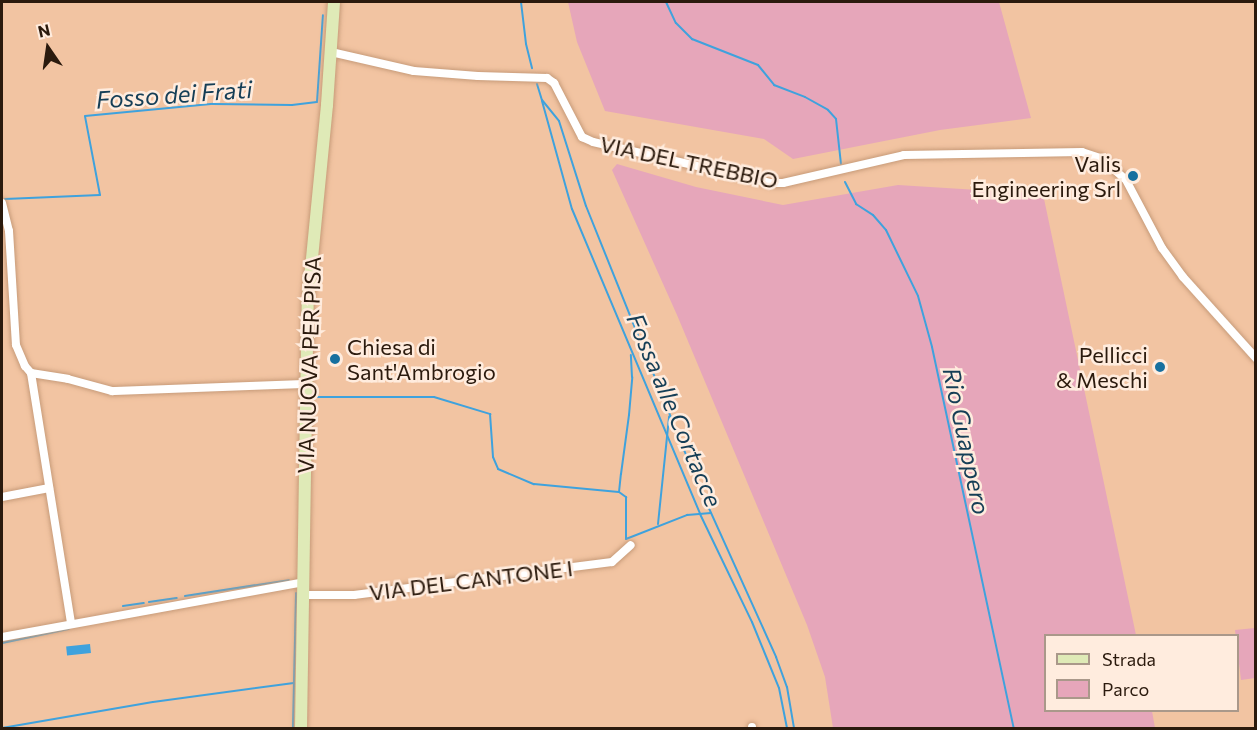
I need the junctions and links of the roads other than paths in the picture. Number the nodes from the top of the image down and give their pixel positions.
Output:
1 (334, 2) edge
2 (331, 52) junction
3 (2, 203) edge
4 (1256, 358) edge
5 (31, 373) junction
6 (306, 384) junction
7 (50, 488) junction
8 (2, 497) edge
9 (630, 545) dead end
10 (304, 582) junction
11 (304, 595) junction
12 (71, 623) junction
13 (2, 637) edge
14 (301, 729) edge

1 - 2 main road, VIA NUOVA PER PISA
2 - 4 street, VIA DEL TREBBIO
2 - 6 main road, VIA NUOVA PER PISA
3 - 5 street
5 - 6 street
5 - 7 street
6 - 10 main road, VIA NUOVA PER PISA
7 - 8 street
7 - 12 street
9 - 11 street, VIA DEL CANTONE I
10 - 11 main road, VIA NUOVA PER PISA
10 - 12 street
11 - 14 main road, VIA NUOVA PER PISA
12 - 13 street

